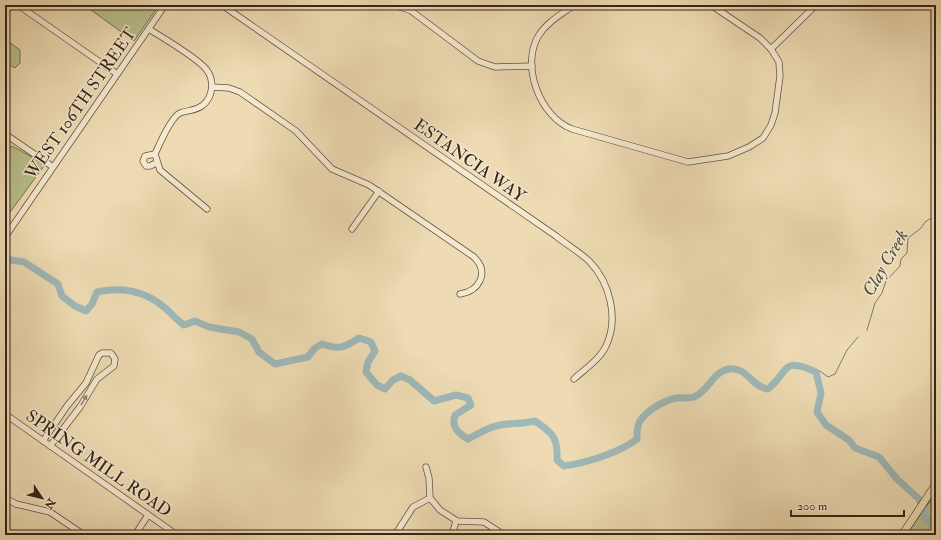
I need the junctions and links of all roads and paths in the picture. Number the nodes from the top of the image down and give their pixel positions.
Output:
1 (18, 5) edge
2 (165, 5) edge
3 (222, 5) edge
4 (392, 5) edge
5 (574, 5) edge
6 (711, 5) edge
7 (816, 5) edge
8 (409, 8) edge
9 (149, 28) junction
10 (771, 49) junction
11 (532, 66) junction
12 (117, 74) junction
13 (212, 87) junction
14 (5, 134) edge
15 (155, 154) junction
16 (156, 163) junction
17 (53, 168) junction
18 (378, 191) junction
19 (207, 208) dead end
20 (352, 228) dead end
21 (5, 237) edge
22 (460, 294) dead end
23 (574, 379) dead end
24 (67, 406) junction
25 (5, 414) edge
26 (75, 414) junction
27 (43, 441) junction
28 (50, 446) junction
29 (426, 467) dead end
30 (936, 484) edge
31 (5, 498) edge
32 (430, 498) junction
33 (148, 515) junction
34 (456, 521) junction
35 (84, 535) edge
36 (135, 535) edge
37 (177, 535) edge
38 (395, 535) edge
39 (452, 535) edge
40 (504, 535) edge
41 (902, 535) edge

1 - 12 street
2 - 9 street, WEST 106TH STREET
3 - 23 street, ESTANCIA WAY
4 - 8 street
5 - 11 street
6 - 10 street
7 - 10 street
8 - 11 street
9 - 12 street, WEST 106TH STREET
9 - 13 street
10 - 11 street
12 - 17 street, WEST 106TH STREET
13 - 15 street
13 - 18 street
14 - 17 street
15 - 16 street
15 - 16 street
16 - 19 street
17 - 21 street, WEST 106TH STREET
18 - 20 street
18 - 22 street
24 - 26 street
26 -> 24 street
24 - 27 street
25 - 27 street, SPRING MILL ROAD
26 - 28 street
27 - 28 street, SPRING MILL ROAD
28 - 33 street, SPRING MILL ROAD
29 - 32 street
30 - 41 main road
31 - 35 street
32 - 34 street
32 - 38 street
33 - 36 street
33 - 37 street, SPRING MILL ROAD
34 - 39 street
34 - 40 street

